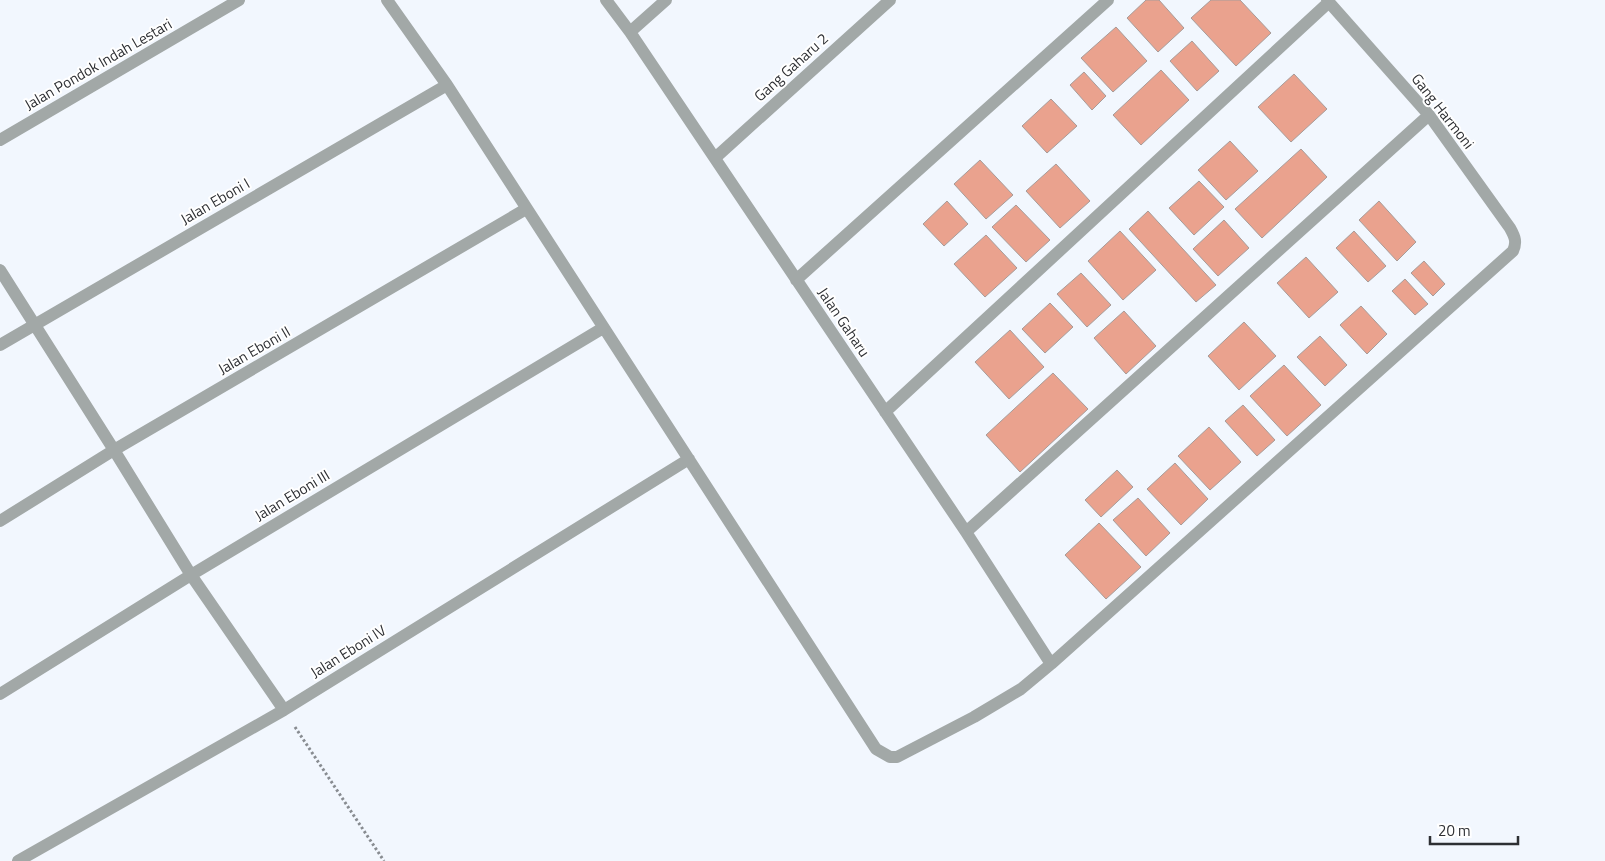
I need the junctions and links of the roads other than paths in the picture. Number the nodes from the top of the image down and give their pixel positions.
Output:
1 (239, 0) edge
2 (387, 0) edge
3 (606, 0) edge
4 (666, 0) edge
5 (890, 0) edge
6 (1108, 0) edge
7 (1328, 1) edge
8 (630, 32) junction
9 (447, 85) junction
10 (1429, 115) junction
11 (0, 140) edge
12 (714, 158) junction
13 (526, 209) junction
14 (0, 270) edge
15 (796, 280) junction
16 (34, 324) junction
17 (603, 328) junction
18 (0, 345) edge
19 (884, 412) junction
20 (114, 450) junction
21 (690, 458) junction
22 (0, 521) edge
23 (966, 532) junction
24 (191, 575) junction
25 (1051, 664) junction
26 (0, 694) edge
27 (284, 710) junction
28 (18, 861) edge

1 - 11 street, Jalan Pondok Indah Lestari
2 - 9 street
3 - 8 street, Jalan Gaharu
4 - 8 street
5 - 12 street, Gang Gaharu 2
6 - 15 street
7 - 10 street, Gang Harmoni
7 - 19 street
8 - 12 street, Jalan Gaharu
9 - 13 street
9 - 16 street, Jalan Eboni I
10 - 23 street
10 - 25 street, Gang Harmoni
12 - 15 street, Jalan Gaharu
13 - 17 street
13 - 20 street, Jalan Eboni II
14 - 16 street
15 - 19 street, Jalan Gaharu
16 - 18 street, Jalan Eboni I
16 - 20 street
17 - 21 street
17 - 24 street, Jalan Eboni III
19 - 23 street, Jalan Gaharu
20 - 22 street, Jalan Eboni II
20 - 24 street
21 - 25 street
21 - 27 street, Jalan Eboni IV
23 - 25 street, Jalan Gaharu
24 - 26 street, Jalan Eboni III
24 - 27 street
27 - 28 street, Jalan Eboni IV

